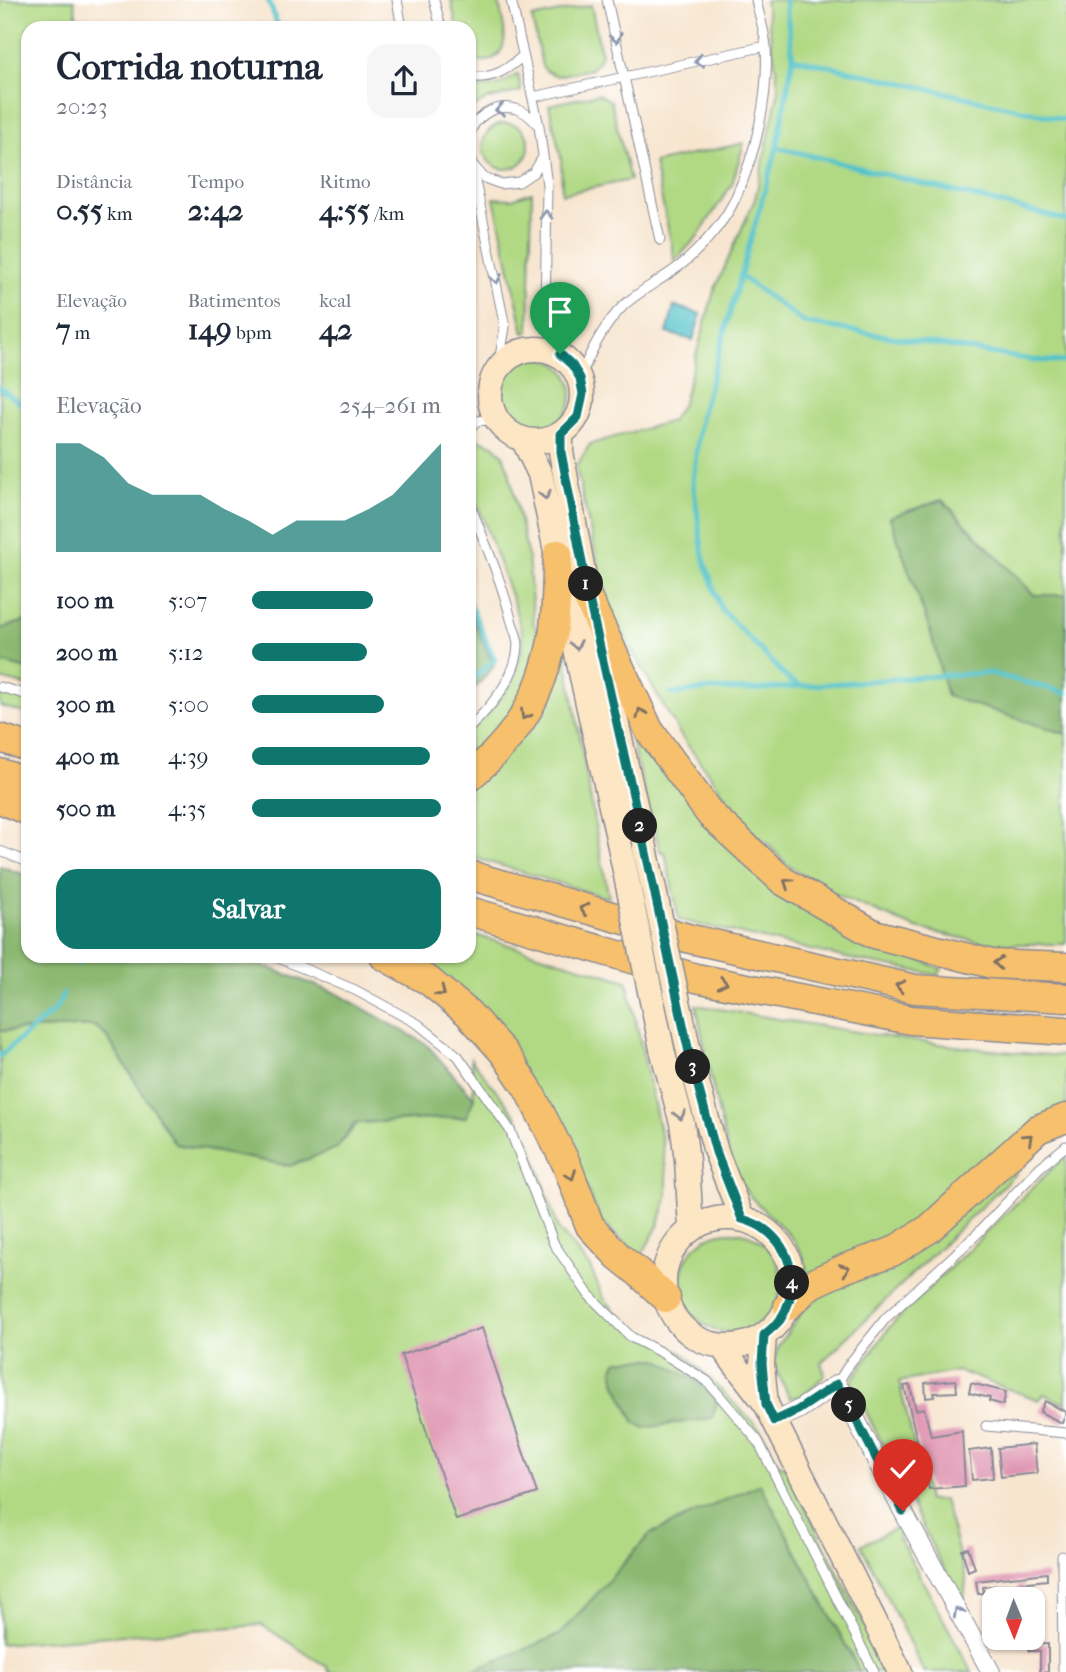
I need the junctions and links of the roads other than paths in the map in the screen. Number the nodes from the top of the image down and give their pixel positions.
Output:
1 (397, 0) edge
2 (434, 0) edge
3 (511, 0) edge
4 (607, 0) edge
5 (756, 0) edge
6 (401, 21) edge
7 (439, 21) edge
8 (766, 46) junction
9 (523, 56) junction
10 (476, 77) edge
11 (624, 77) junction
12 (533, 97) junction
13 (476, 122) edge
14 (539, 126) junction
15 (543, 157) junction
16 (476, 168) edge
17 (476, 184) edge
18 (660, 240) dead end
19 (560, 354) junction
20 (498, 369) junction
21 (580, 378) junction
22 (497, 419) junction
23 (476, 422) edge
24 (561, 434) junction
25 (523, 439) junction
26 (476, 520) edge
27 (558, 554) junction
28 (589, 599) junction
29 (0, 687) edge
30 (21, 693) edge
31 (476, 721) edge
32 (0, 738) edge
33 (21, 745) edge
34 (476, 771) edge
35 (0, 773) edge
36 (21, 780) edge
37 (0, 799) edge
38 (21, 808) edge
39 (0, 851) edge
40 (21, 859) edge
41 (476, 877) edge
42 (476, 913) edge
43 (291, 963) edge
44 (397, 963) edge
45 (1066, 967) edge
46 (1066, 998) edge
47 (1066, 1031) edge
48 (1066, 1118) edge
49 (1066, 1146) edge
50 (742, 1219) junction
51 (691, 1229) junction
52 (666, 1298) junction
53 (788, 1306) junction
54 (764, 1335) junction
55 (721, 1346) junction
56 (837, 1384) junction
57 (770, 1413) junction
58 (986, 1426) dead end
59 (1066, 1433) edge
60 (1062, 1556) dead end
61 (874, 1672) edge
62 (900, 1672) edge
63 (991, 1672) edge
64 (1063, 1672) edge

1 - 6 lane
2 - 7 lane
3 - 9 lane
4 -> 11 lane
5 - 8 lane
8 -> 11 lane
8 - 21 lane
9 - 10 lane
9 - 12 lane
11 - 12 lane
11 - 18 lane
12 - 14 lane
14 -> 13 lane
14 - 15 lane
15 - 16 lane
19 -> 15 lane
17 -> 20 lane
19 - 20 main road
19 - 21 main road
20 - 22 main road
21 - 24 main road
22 - 23 lane
22 - 25 main road
24 - 25 main road
24 - 28 main road
25 -> 27 main road
26 - 31 lane
27 -> 34 highway
27 -> 51 main road, bridge
45 -> 28 highway
28 - 50 main road, bridge
29 - 30 lane
32 - 33 highway
35 - 36 highway
37 - 38 highway
39 - 40 lane
46 -> 41 highway
42 -> 47 highway
43 - 61 lane
44 -> 52 highway
53 -> 48 highway
49 - 56 lane
50 - 51 main road
50 - 53 main road
51 - 52 main road
52 - 55 main road
53 - 54 main road
54 - 55 main road
54 - 57 main road
55 - 57 main road
56 - 57 street
63 -> 56 street
57 - 62 main road
58 - 59 lane
60 - 64 lane

